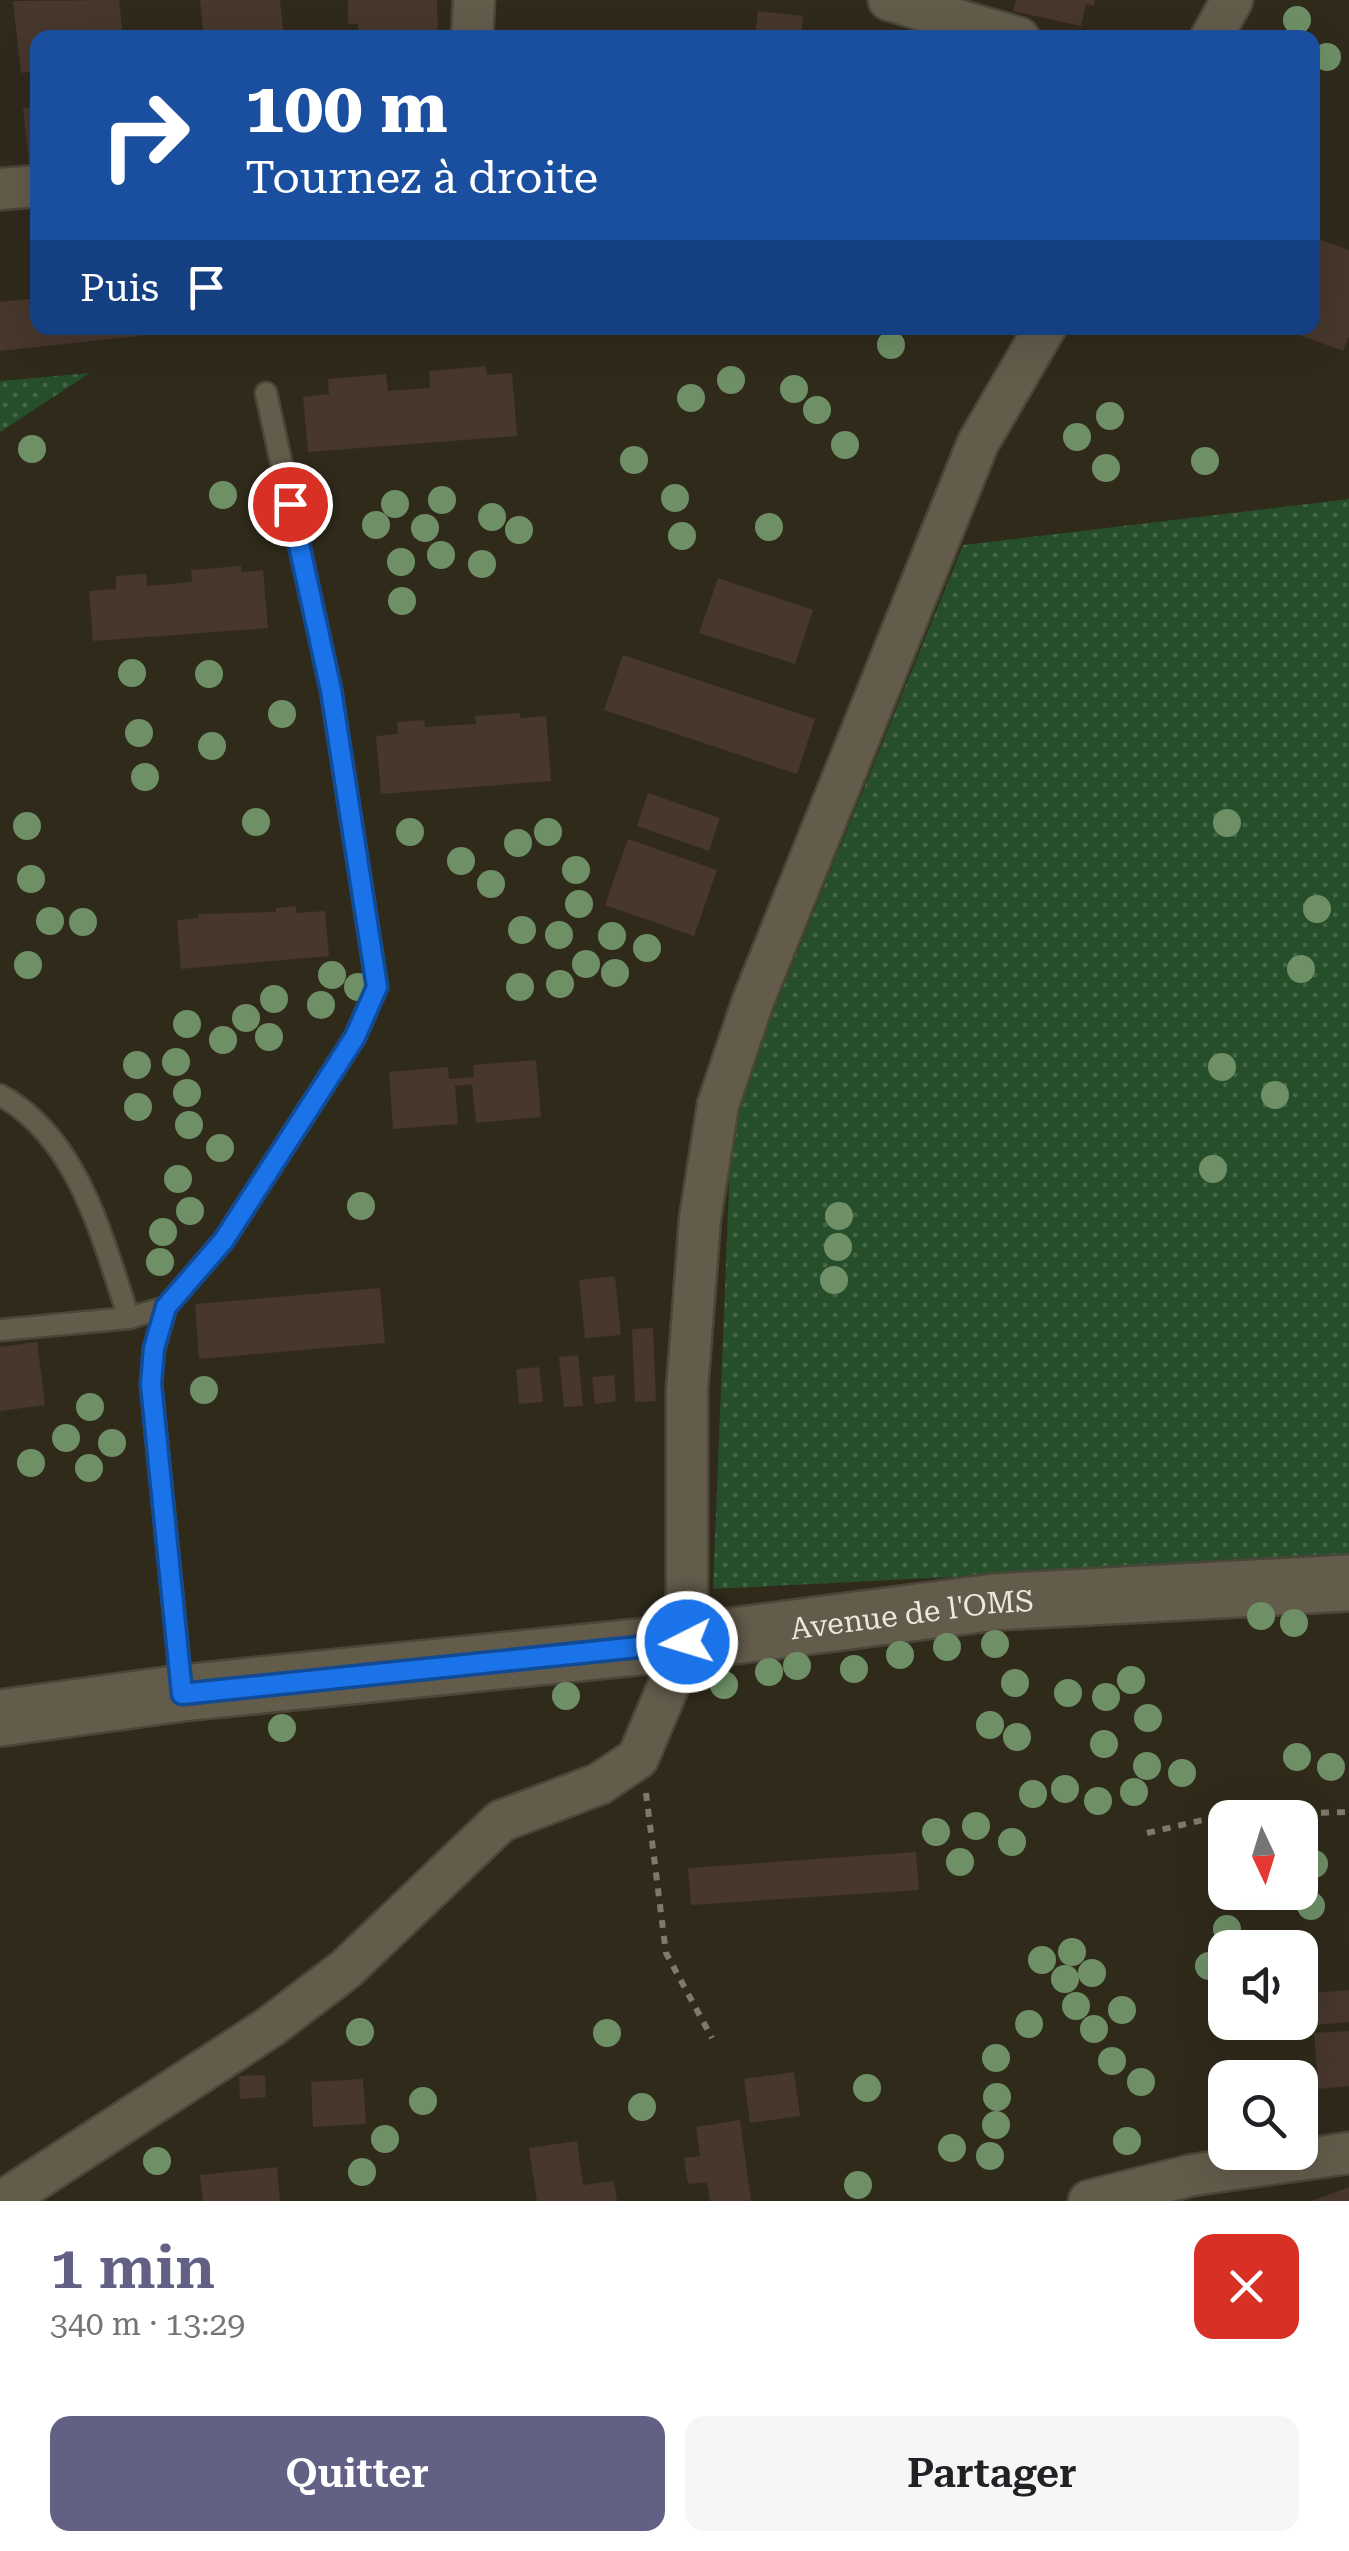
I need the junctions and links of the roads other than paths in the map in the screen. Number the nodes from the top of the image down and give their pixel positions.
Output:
1 (474, 0) edge
2 (889, 0) edge
3 (1232, 0) edge
4 (472, 30) edge
5 (992, 30) edge
6 (1216, 30) edge
7 (1041, 335) edge
8 (266, 393) dead end
9 (0, 1095) edge
10 (166, 1307) junction
11 (129, 1318) junction
12 (0, 1330) edge
13 (1349, 1583) edge
14 (687, 1642) junction
15 (182, 1694) junction
16 (0, 1718) edge
17 (1349, 2153) edge
18 (3, 2201) edge
19 (1090, 2201) edge

1 - 4 street
2 - 5 street
3 - 6 street
7 - 14 street
8 - 10 lane
9 - 11 lane
10 - 11 lane
10 - 15 lane
11 - 12 lane
13 - 14 street, Avenue de l'OMS
14 - 15 street, Avenue de l'OMS
14 - 18 street
15 - 16 street, Avenue de l'OMS
17 - 19 street

